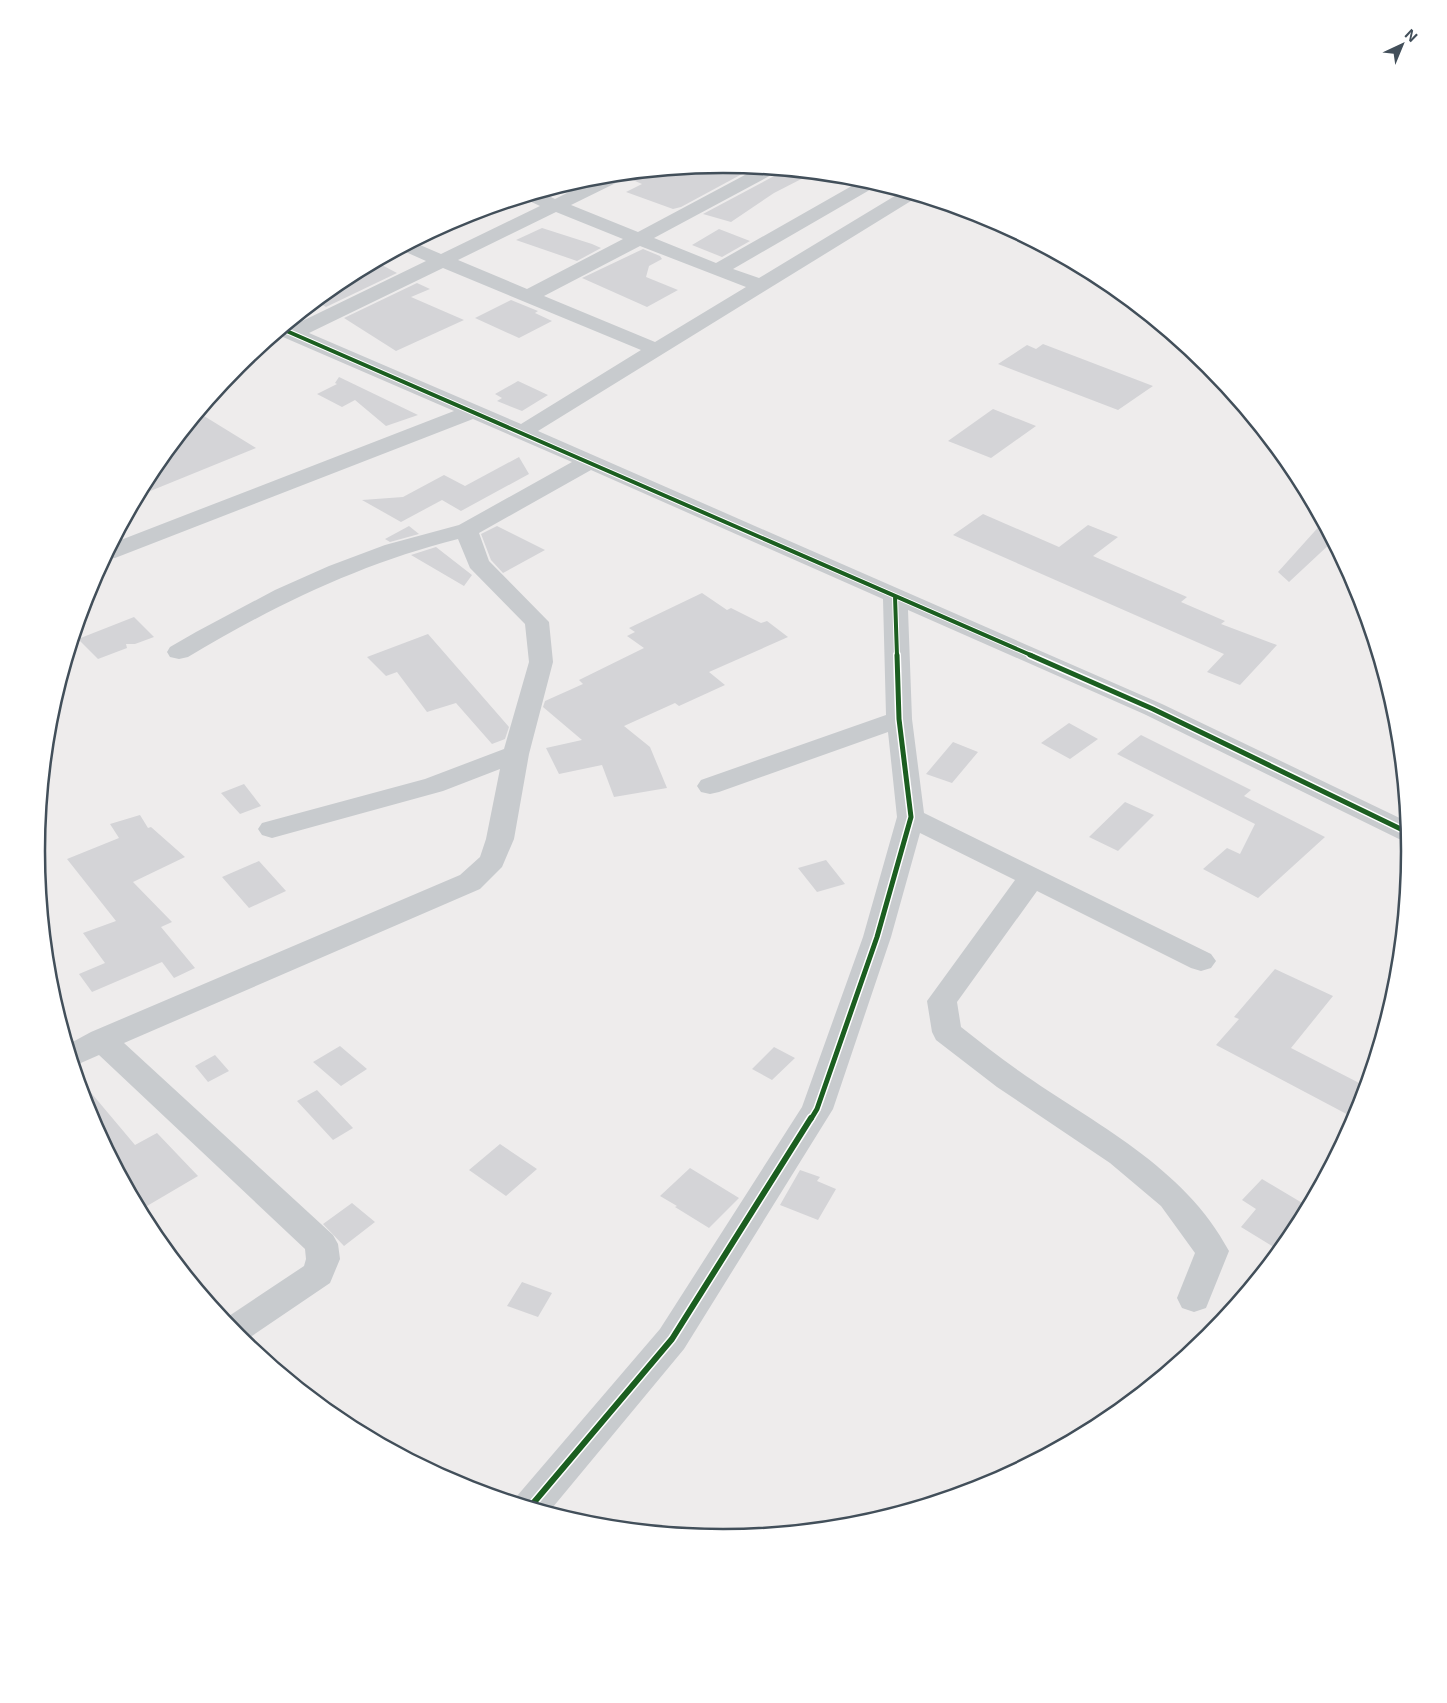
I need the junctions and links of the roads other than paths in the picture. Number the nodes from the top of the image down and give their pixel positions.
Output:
1 (759, 174) edge
2 (599, 185) edge
3 (862, 187) edge
4 (905, 198) edge
5 (539, 199) edge
6 (558, 206) junction
7 (640, 238) junction
8 (413, 249) edge
9 (443, 260) junction
10 (717, 270) junction
11 (762, 286) junction
12 (528, 296) junction
13 (287, 332) edge
14 (658, 350) junction
15 (472, 411) junction
16 (522, 432) junction
17 (589, 462) junction
18 (467, 530) junction
19 (115, 550) edge
20 (895, 596) junction
21 (179, 652) dead end
22 (899, 720) junction
23 (516, 754) junction
24 (710, 786) dead end
25 (911, 817) junction
26 (272, 829) dead end
27 (1401, 829) edge
28 (1032, 877) junction
29 (1201, 961) dead end
30 (102, 1040) junction
31 (76, 1053) edge
32 (1194, 1298) dead end
33 (240, 1327) edge
34 (534, 1503) edge

1 - 7 street
2 - 6 street
3 - 10 street
4 - 11 street
5 - 6 street
6 - 7 street
6 - 9 street
7 - 10 street
7 - 12 street
8 - 9 street
9 - 12 street
9 - 13 street
10 - 11 street
11 - 14 street
12 - 14 street
13 - 15 street
14 - 16 street
15 - 16 street
15 - 19 street
16 - 17 street
17 - 18 street
17 - 20 street
18 - 21 street
18 - 23 street
20 - 22 street
20 - 27 street
22 - 24 street
22 - 25 street
23 - 26 street
23 - 30 street
25 - 28 street
25 - 34 street
28 - 29 street
28 - 32 street
30 - 31 street
30 - 33 street

